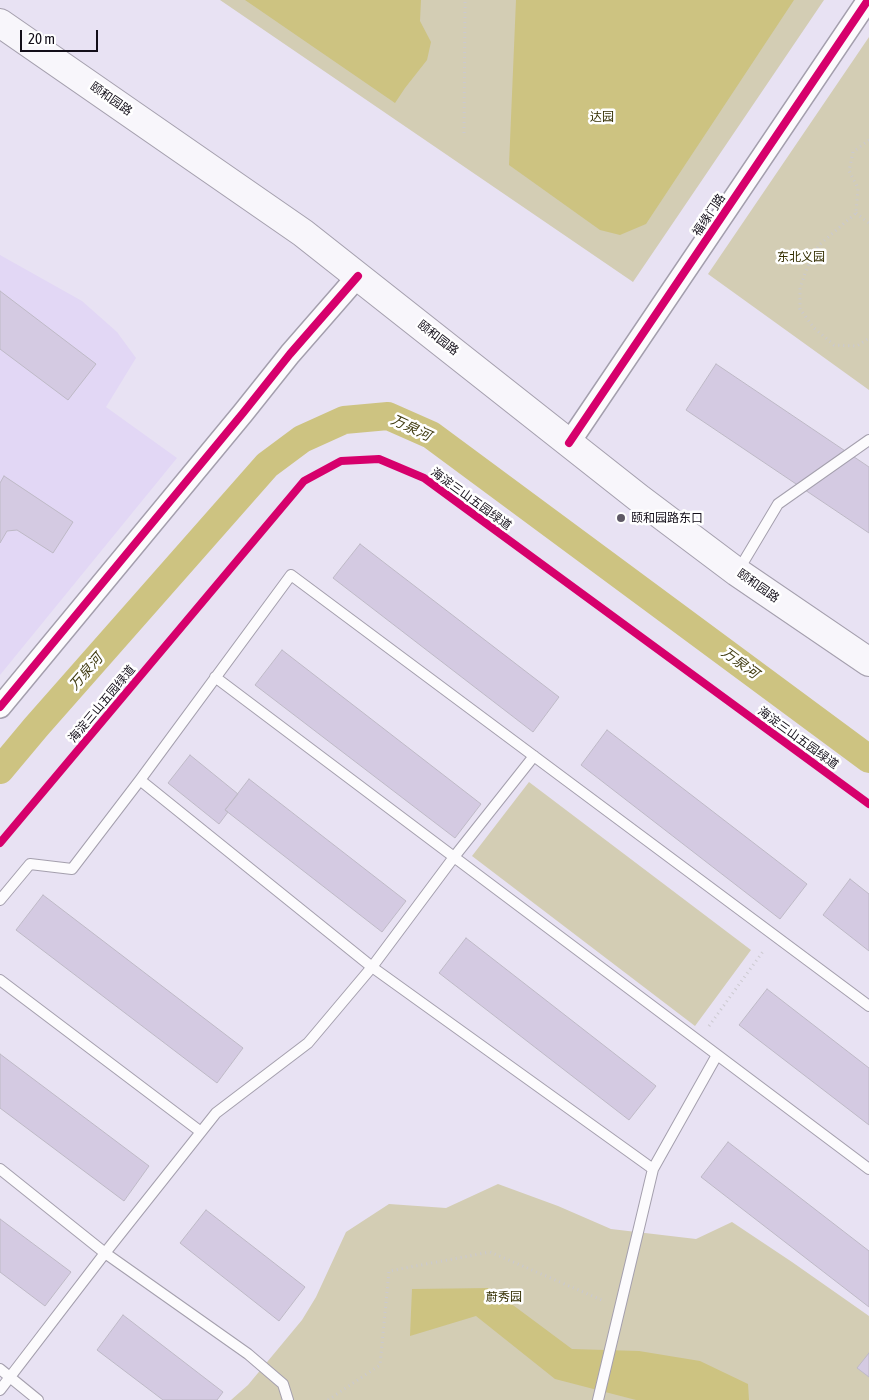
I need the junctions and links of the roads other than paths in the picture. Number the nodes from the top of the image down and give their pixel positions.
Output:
1 (868, 0) edge
2 (0, 23) edge
3 (358, 276) junction
4 (869, 440) edge
5 (569, 443) junction
6 (737, 572) junction
7 (869, 662) edge
8 (216, 676) junction
9 (0, 707) edge
10 (534, 756) junction
11 (140, 780) junction
12 (454, 857) junction
13 (0, 900) edge
14 (372, 967) junction
15 (0, 980) edge
16 (869, 1006) edge
17 (717, 1055) junction
18 (201, 1132) junction
19 (0, 1169) edge
20 (653, 1169) junction
21 (869, 1169) edge
22 (105, 1253) junction
23 (0, 1368) edge
24 (10, 1377) junction
25 (0, 1390) edge
26 (599, 1395) edge
27 (38, 1400) edge
28 (288, 1400) edge

1 - 5 street, 福缘门路
2 - 3 main road, 颐和园路
3 - 5 main road, 颐和园路
3 - 9 street
4 - 6 lane
5 - 6 main road, 颐和园路
6 - 7 main road, 颐和园路
8 - 10 lane
8 - 11 lane
8 - 12 lane
10 - 12 lane
10 - 16 lane
11 - 13 lane
11 - 14 lane
12 - 14 lane
12 - 17 lane
14 - 18 lane
14 - 20 lane
15 - 18 lane
17 - 20 lane
17 - 21 lane
18 - 22 lane
19 - 22 lane
20 - 26 lane
22 - 24 lane
22 - 28 lane
23 - 24 lane
24 - 25 lane
24 - 27 lane

